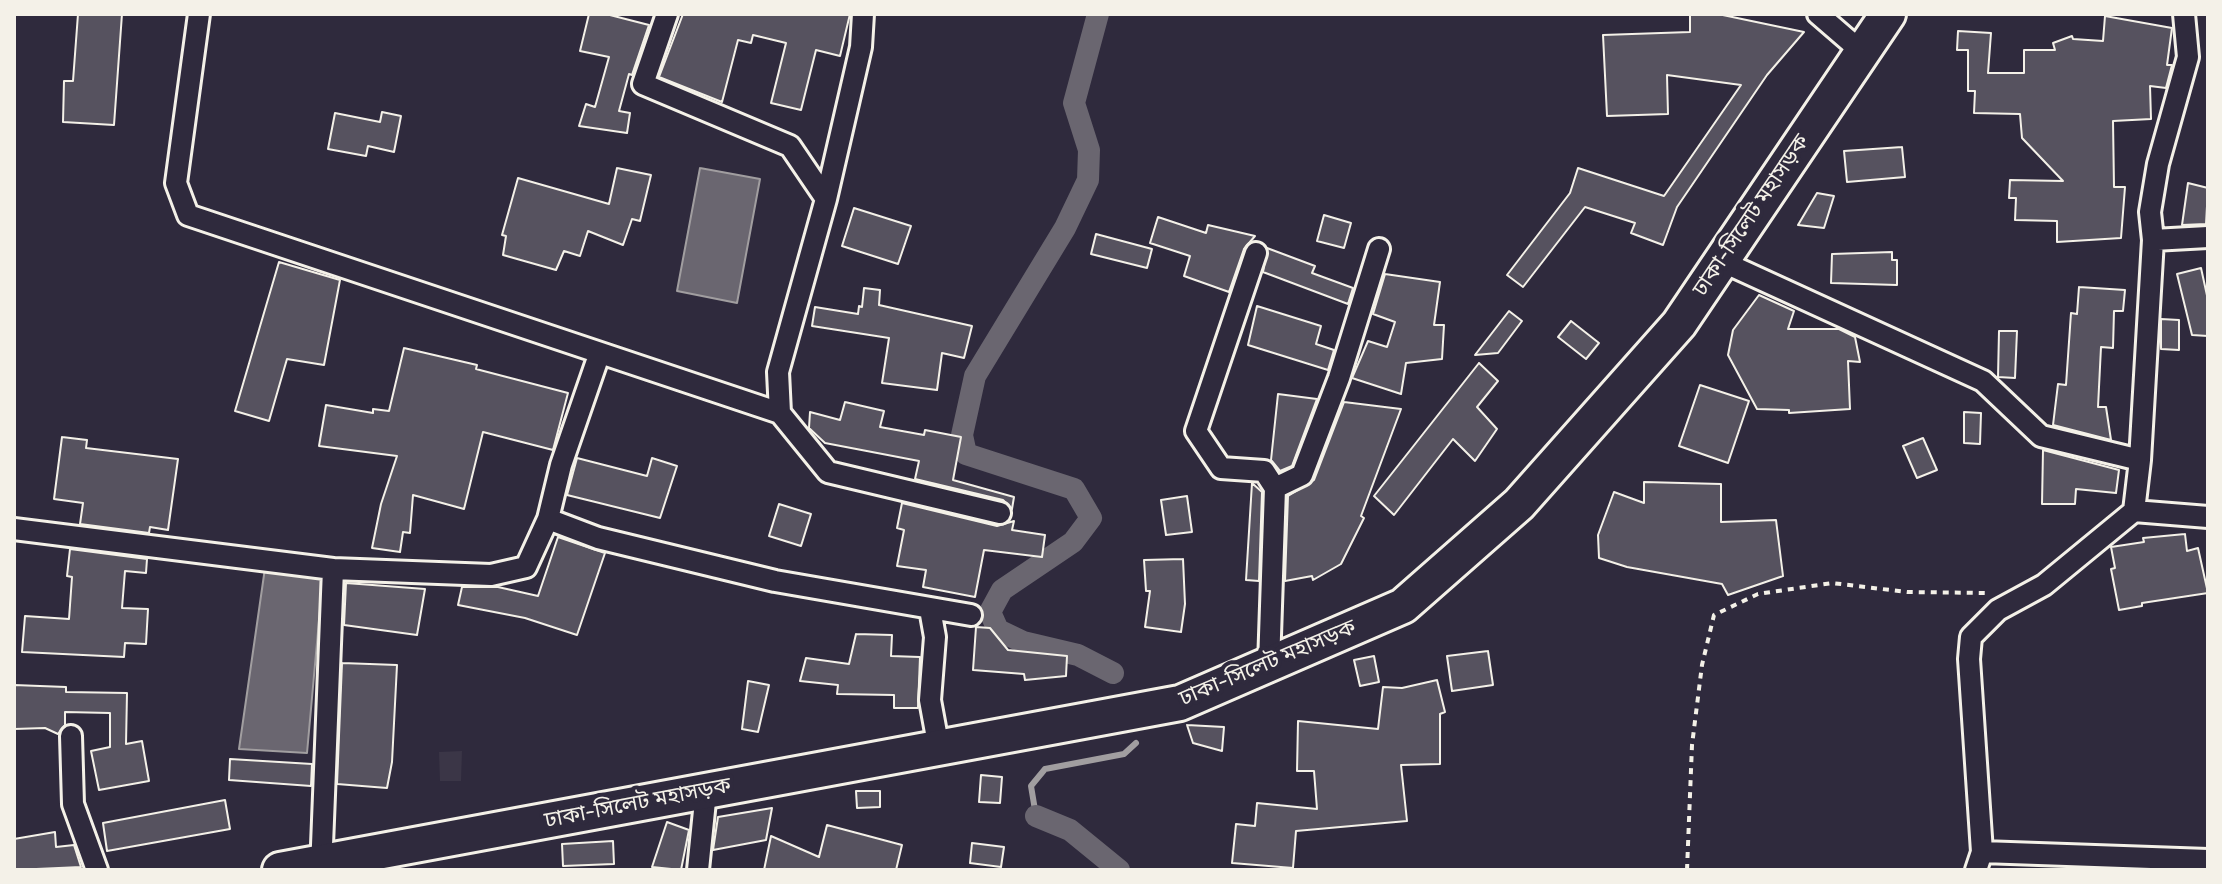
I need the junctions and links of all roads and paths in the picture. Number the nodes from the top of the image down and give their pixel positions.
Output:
1 (199, 14) edge
2 (667, 14) edge
3 (863, 14) edge
4 (1818, 14) edge
5 (1888, 14) edge
6 (2184, 14) edge
7 (1862, 52) junction
8 (826, 199) junction
9 (2208, 237) edge
10 (2153, 240) junction
11 (1379, 249) dead end
12 (1256, 253) dead end
13 (1721, 261) junction
14 (599, 355) junction
15 (780, 413) junction
16 (2140, 460) junction
17 (1275, 488) junction
18 (2134, 511) junction
19 (1000, 513) dead end
20 (2208, 517) edge
21 (548, 519) junction
22 (14, 529) edge
23 (333, 569) junction
24 (1990, 593) dead end
25 (930, 609) junction
26 (971, 615) dead end
27 (1269, 665) junction
28 (71, 736) dead end
29 (939, 749) junction
30 (706, 791) junction
31 (2208, 860) edge
32 (1979, 861) edge
33 (322, 866) edge
34 (97, 870) edge
35 (280, 870) edge
36 (698, 870) edge
37 (1687, 870) edge

1 - 14 street
2 - 8 street
3 - 8 street
4 - 7 street
5 - 7 highway, ঢাকা-সিলেট মহাসড়ক
6 - 10 street
7 - 13 highway, ঢাকা-সিলেট মহাসড়ক
8 - 15 street
9 - 10 street
10 - 16 street
11 - 17 street
12 - 17 street
13 - 16 street
13 - 27 highway, ঢাকা-সিলেট মহাসড়ক
14 - 15 street
14 - 21 street
15 - 19 street
16 - 18 street
17 - 27 street
18 - 20 street
18 - 32 street
21 - 23 street
21 - 25 street
22 - 23 street
23 - 33 street
24 - 37 path
25 - 26 street
25 - 29 street
27 - 29 highway, ঢাকা-সিলেট মহাসড়ক
28 - 34 street
29 - 30 highway, ঢাকা-সিলেট মহাসড়ক
30 - 33 highway, ঢাকা-সিলেট মহাসড়ক
30 - 36 street
31 - 32 street
33 - 35 highway, ঢাকা-সিলেট মহাসড়ক

